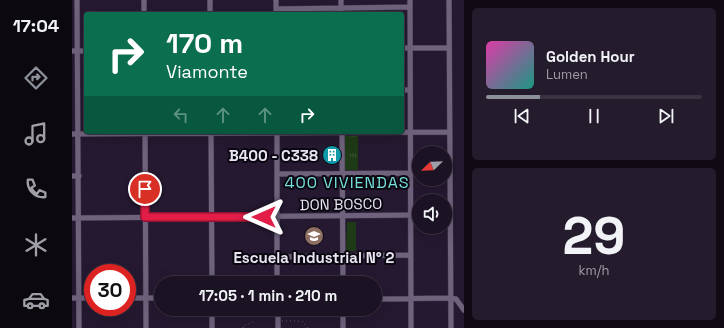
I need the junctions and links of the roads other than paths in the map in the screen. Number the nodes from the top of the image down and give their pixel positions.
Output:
1 (77, 0) edge
2 (144, 0) edge
3 (210, 0) edge
4 (276, 0) edge
5 (341, 0) edge
6 (410, 0) edge
7 (449, 0) edge
8 (410, 7) junction
9 (75, 9) edge
10 (276, 11) edge
11 (341, 11) edge
12 (144, 12) edge
13 (210, 12) edge
14 (404, 48) edge
15 (410, 48) junction
16 (449, 48) junction
17 (75, 51) edge
18 (404, 90) edge
19 (410, 90) junction
20 (75, 93) edge
21 (404, 132) edge
22 (411, 132) junction
23 (449, 132) junction
24 (75, 134) edge
25 (145, 134) edge
26 (211, 134) edge
27 (277, 134) edge
28 (342, 134) edge
29 (342, 173) junction
30 (277, 174) junction
31 (411, 174) junction
32 (72, 176) edge
33 (78, 176) junction
34 (448, 194) edge
35 (412, 215) junction
36 (277, 216) junction
37 (342, 216) junction
38 (145, 217) junction
39 (211, 217) junction
40 (72, 218) edge
41 (79, 218) junction
42 (448, 234) edge
43 (79, 254) junction
44 (72, 255) edge
45 (411, 255) junction
46 (343, 256) junction
47 (277, 257) junction
48 (212, 276) edge
49 (277, 276) edge
50 (343, 276) edge
51 (72, 298) edge
52 (79, 298) junction
53 (84, 298) edge
54 (136, 298) edge
55 (146, 298) junction
56 (154, 298) edge
57 (450, 298) junction
58 (382, 299) edge
59 (412, 299) junction
60 (464, 310) edge
61 (212, 316) edge
62 (278, 316) edge
63 (343, 316) edge
64 (79, 328) edge
65 (146, 328) edge
66 (212, 328) edge
67 (278, 328) edge
68 (343, 328) edge
69 (411, 328) edge
70 (450, 328) edge

1 - 9 street
2 - 12 street
3 - 13 street
4 - 10 street
5 - 11 street
6 - 8 street
7 - 16 street
8 - 11 street
8 - 15 street
9 - 17 street
10 - 11 street
14 - 15 street
15 - 16 street
15 - 19 street
16 - 23 street
17 - 20 street
18 - 19 street
19 - 22 street
20 - 24 street
21 - 22 street
22 - 23 street
22 - 31 street
23 - 34 street
24 - 33 street
25 - 38 street
26 - 39 street
27 - 30 street
28 - 29 street
29 - 30 street
29 - 31 street
29 - 37 street
30 - 36 street
31 - 35 street
32 - 33 street
33 - 41 street
35 - 37 street, DON BOSCO
35 - 45 street
36 - 37 street, DON BOSCO
36 - 39 street, DON BOSCO
36 - 47 street
37 - 46 street
38 - 39 street, DON BOSCO
38 - 41 street, DON BOSCO
38 - 55 street
39 - 48 street
40 - 41 street, DON BOSCO
41 - 43 street
42 - 57 street
43 - 44 street
43 - 52 street
45 - 46 street
45 - 59 street
46 - 47 street
46 - 50 street
47 - 49 street
51 - 52 street
52 - 53 street
52 - 64 street
54 - 55 street
55 - 56 street
55 - 65 street
57 - 59 street
57 - 60 street
57 - 70 street
58 - 59 street
59 - 69 street
61 - 66 street
62 - 67 street
63 - 68 street

